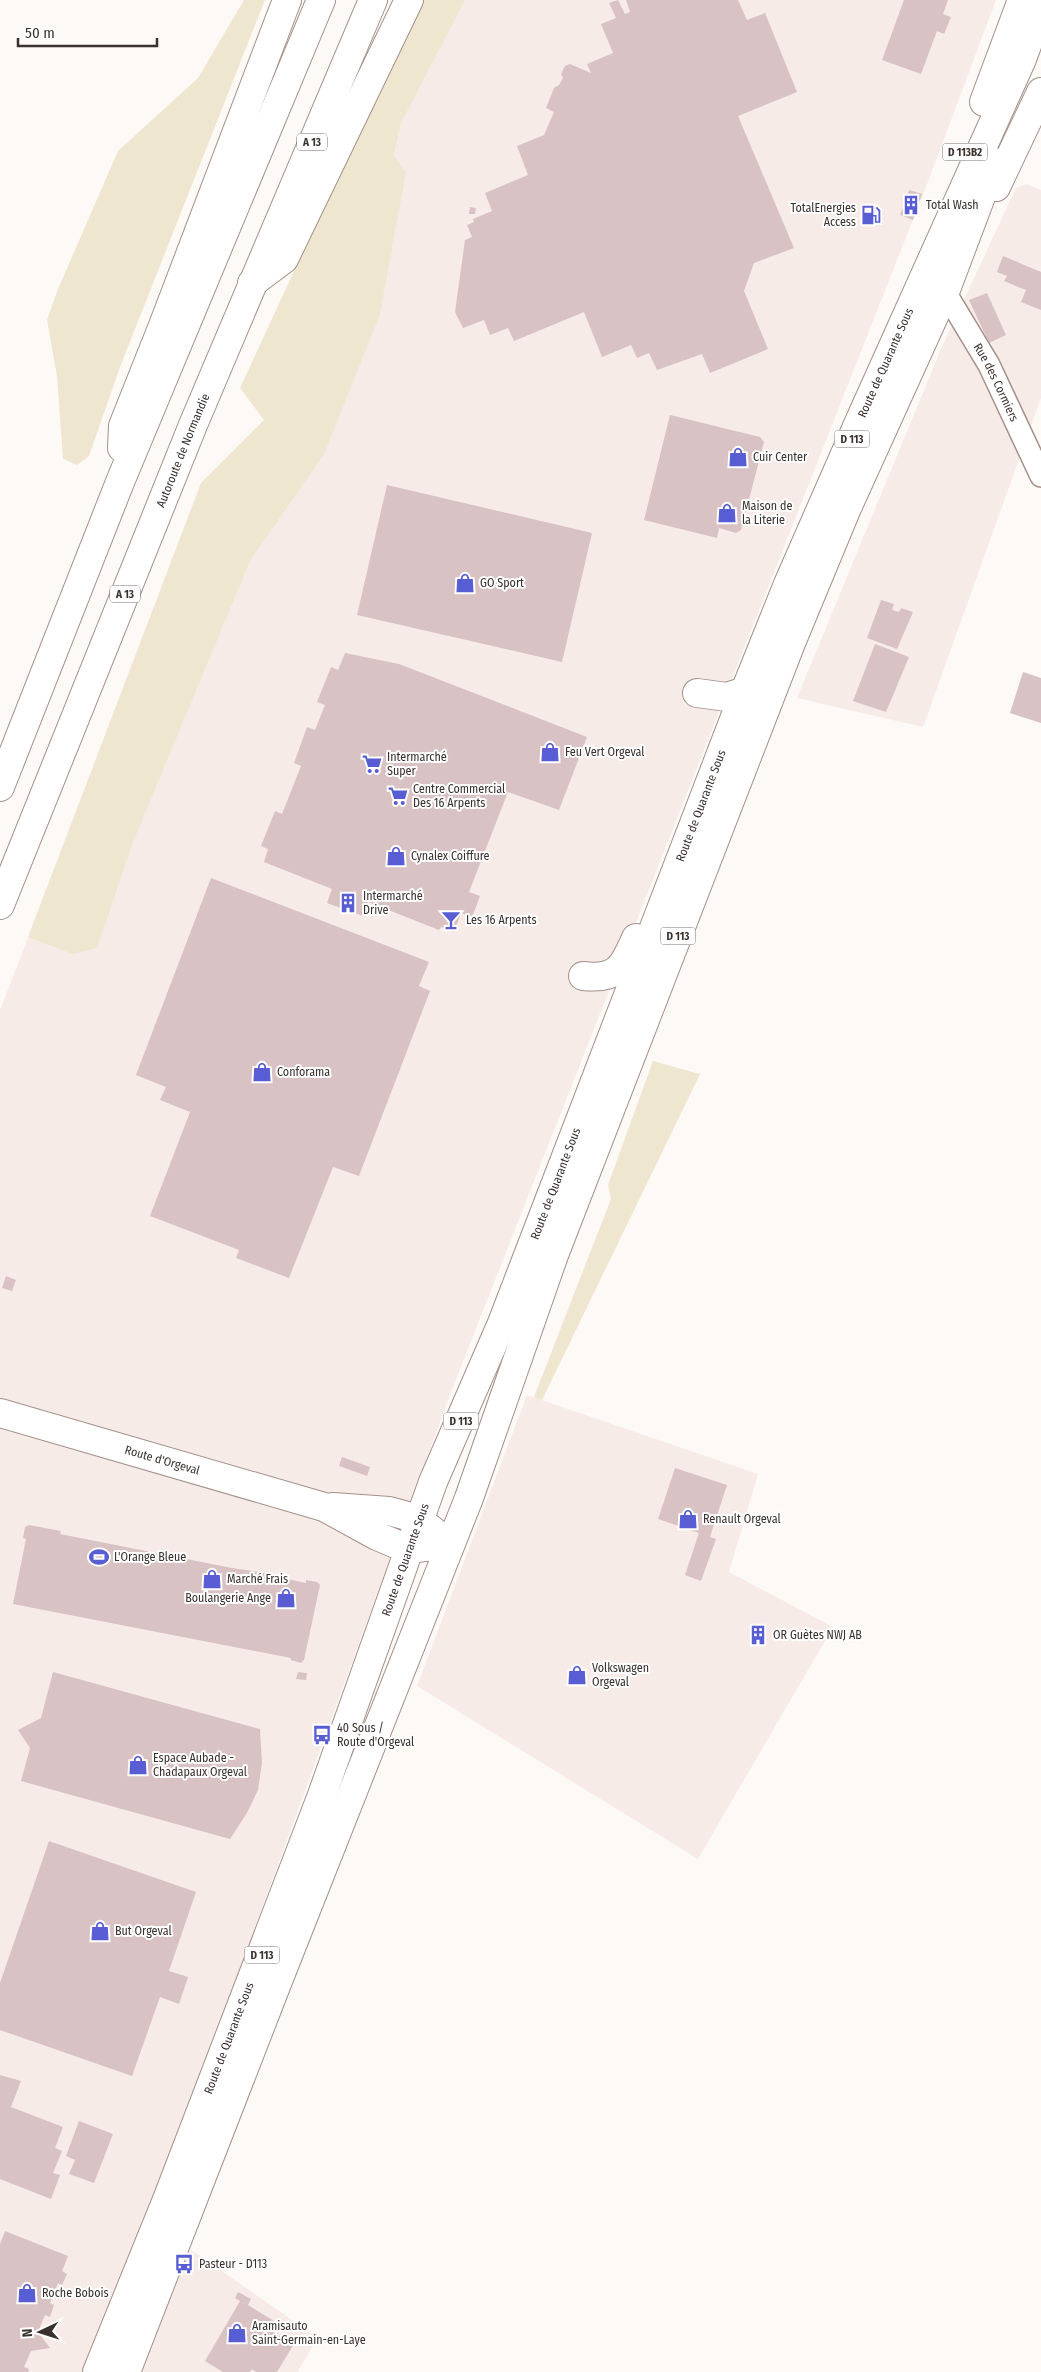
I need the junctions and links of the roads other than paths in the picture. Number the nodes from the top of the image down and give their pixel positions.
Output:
1 (287, 0) edge
2 (321, 0) edge
3 (373, 0) edge
4 (409, 0) edge
5 (1022, 0) edge
6 (1041, 6) edge
7 (1041, 39) edge
8 (1041, 92) edge
9 (251, 284) junction
10 (945, 292) junction
11 (912, 305) junction
12 (968, 328) junction
13 (925, 337) junction
14 (1041, 476) edge
15 (120, 482) junction
16 (745, 691) junction
17 (697, 693) dead end
18 (0, 787) edge
19 (0, 905) edge
20 (653, 931) junction
21 (584, 976) dead end
22 (0, 1413) edge
23 (324, 1506) junction
24 (418, 1519) junction
25 (450, 1544) junction
26 (408, 1549) junction
27 (97, 2372) edge
28 (126, 2372) edge

1 - 15 main road
2 - 15 main road
3 - 9 main road, Autoroute de Normandie / A 13
4 - 9 main road
5 - 11 main road, D 113B2
6 - 11 main road, Route de Quarante Sous / D 113
7 - 10 main road, Route de Quarante Sous / D 113
8 - 10 main road
9 - 19 main road, Autoroute de Normandie / A 13
10 - 12 street, Rue des Cormiers
10 - 13 main road, Route de Quarante Sous / D 113
11 - 16 main road, Route de Quarante Sous / D 113
12 - 13 street
12 - 14 street, Rue des Cormiers
13 - 25 main road, Route de Quarante Sous / D 113
15 - 18 main road
16 - 17 main road
16 - 20 main road, Route de Quarante Sous / D 113
20 - 21 main road
20 - 24 main road, Route de Quarante Sous / D 113
22 - 23 main road, Route d'Orgeval
23 - 24 main road, Route d'Orgeval
23 - 26 main road, Route d'Orgeval
24 - 25 main road
24 - 26 main road, Route de Quarante Sous / D 113
25 - 26 main road
25 - 28 main road, Route de Quarante Sous / D 113
26 - 27 main road, Route de Quarante Sous / D 113

